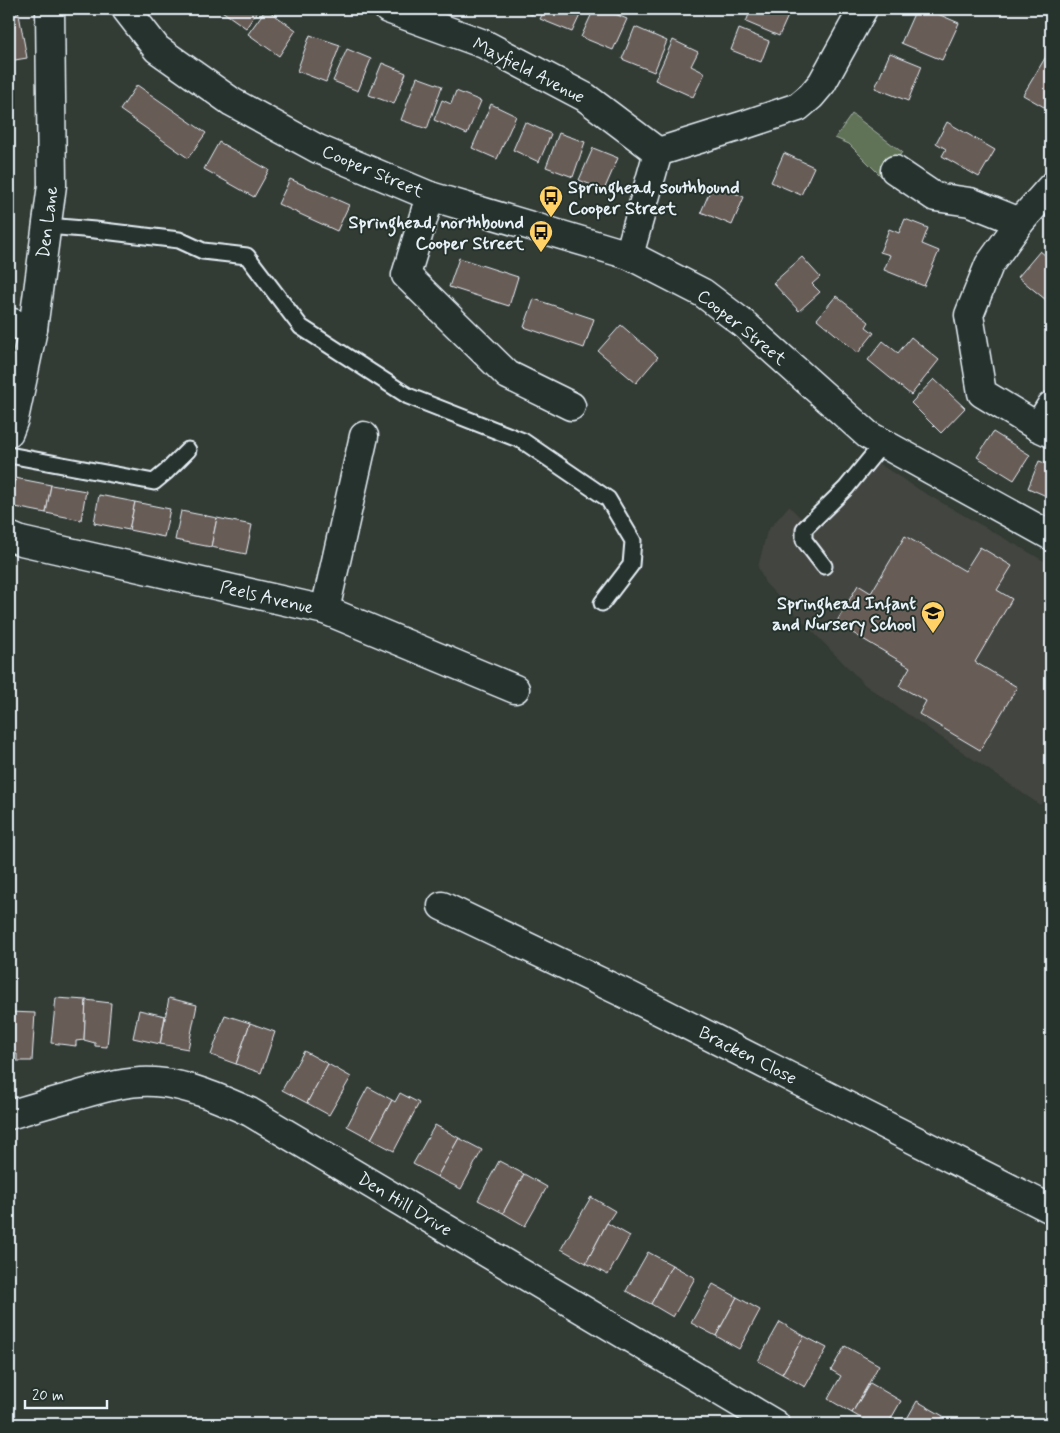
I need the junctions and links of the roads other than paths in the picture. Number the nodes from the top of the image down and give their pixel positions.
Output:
1 (50, 9) edge
2 (126, 9) edge
3 (388, 9) edge
4 (863, 9) edge
5 (658, 152) junction
6 (895, 170) dead end
7 (1051, 187) edge
8 (430, 196) junction
9 (1020, 222) junction
10 (47, 226) junction
11 (629, 255) junction
12 (21, 326) edge
13 (571, 406) dead end
14 (1047, 422) edge
15 (9, 432) edge
16 (364, 436) dead end
17 (883, 443) junction
18 (188, 450) dead end
19 (9, 455) edge
20 (9, 536) edge
21 (1051, 536) edge
22 (824, 566) dead end
23 (602, 603) dead end
24 (325, 610) junction
25 (515, 689) dead end
26 (442, 906) dead end
27 (9, 1115) edge
28 (1051, 1209) edge
29 (775, 1424) edge

1 - 10 street, Den Lane
2 - 8 street, Cooper Street
3 - 5 street, Mayfield Avenue
4 - 5 street
5 - 11 street
6 - 9 street
7 - 9 street
8 - 11 street, Cooper Street
8 - 13 street
9 - 14 street
10 - 12 street, Den Lane
10 - 23 lane
11 - 17 street, Cooper Street
12 - 15 street, Den Lane
16 - 24 street
17 - 21 street, Cooper Street
17 - 22 lane
18 - 19 lane
20 - 24 street, Peels Avenue
24 - 25 street, Peels Avenue
26 - 28 street, Bracken Close
27 - 29 street, Den Hill Drive

